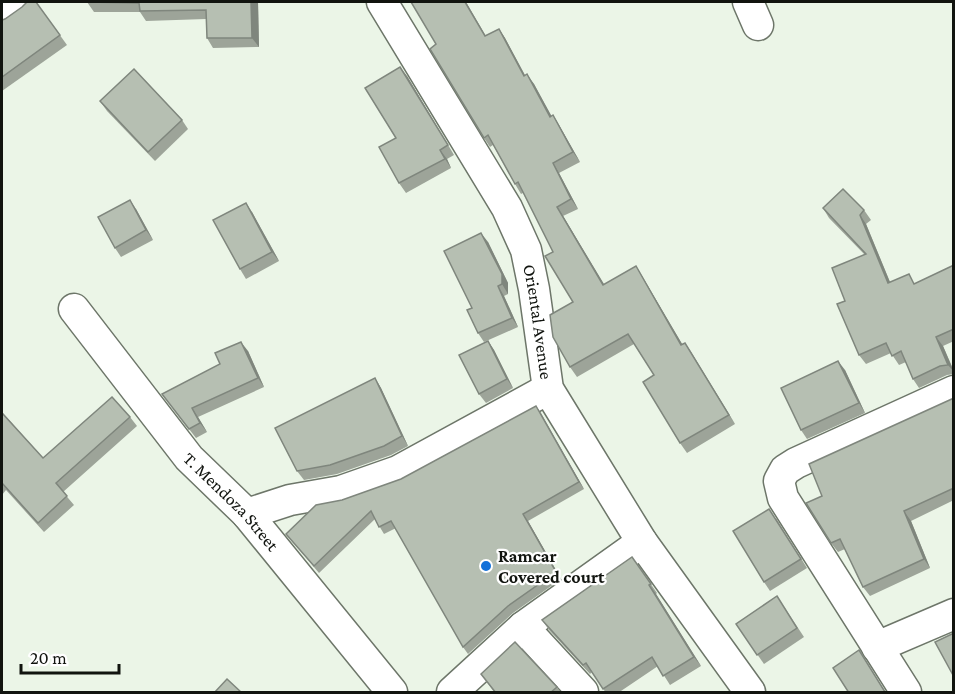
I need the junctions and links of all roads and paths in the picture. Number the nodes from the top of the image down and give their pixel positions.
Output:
1 (19, 2) edge
2 (382, 2) edge
3 (2, 14) edge
4 (74, 309) dead end
5 (548, 389) junction
6 (954, 391) edge
7 (247, 514) junction
8 (642, 542) junction
9 (954, 614) edge
10 (523, 627) junction
11 (878, 647) junction
12 (392, 693) edge
13 (452, 693) edge
14 (583, 693) edge
15 (750, 693) edge
16 (906, 693) edge

1 - 3 street
2 - 5 street, Oriental Avenue
4 - 7 street, T. Mendoza Street
5 - 7 street
5 - 8 street, Oriental Avenue
6 - 11 street
7 - 12 street, T. Mendoza Street
8 - 10 street
8 - 15 street, Oriental Avenue
9 - 11 street
10 - 13 street
10 - 14 street
11 - 16 street

